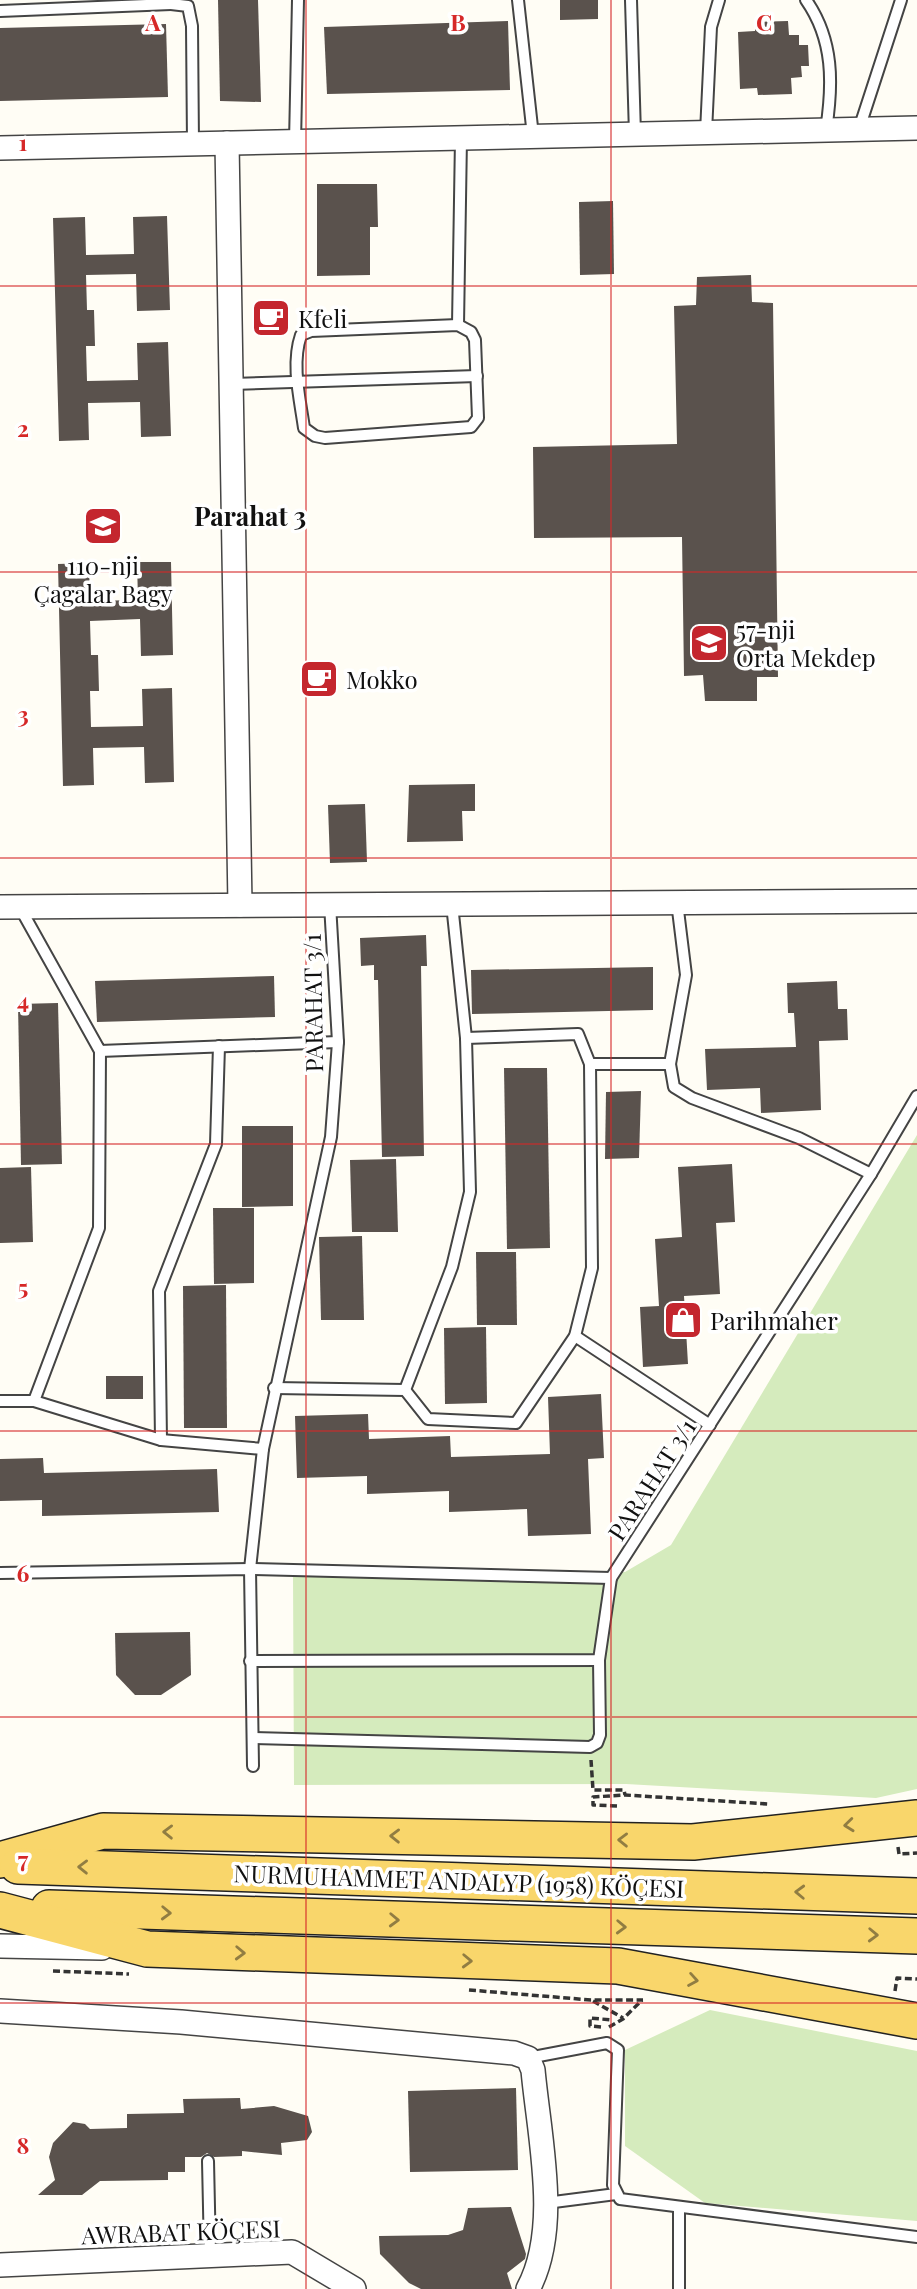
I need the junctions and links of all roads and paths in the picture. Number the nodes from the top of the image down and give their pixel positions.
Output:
1 (298, 0) edge
2 (518, 0) edge
3 (631, 0) edge
4 (719, 0) edge
5 (806, 0) edge
6 (901, 0) edge
7 (171, 2) edge
8 (81, 4) edge
9 (0, 11) edge
10 (917, 128) edge
11 (859, 129) junction
12 (826, 130) junction
13 (706, 132) junction
14 (635, 134) junction
15 (533, 136) junction
16 (461, 138) junction
17 (295, 142) junction
18 (227, 143) junction
19 (193, 144) junction
20 (0, 149) edge
21 (458, 325) junction
22 (477, 376) junction
23 (298, 383) junction
24 (232, 384) junction
25 (917, 901) edge
26 (677, 902) junction
27 (330, 904) junction
28 (452, 904) junction
29 (240, 905) junction
30 (10, 906) edge
31 (466, 1038) junction
32 (338, 1042) junction
33 (219, 1046) junction
34 (100, 1051) junction
35 (590, 1064) junction
36 (670, 1064) junction
37 (917, 1096) edge
38 (871, 1174) junction
39 (575, 1336) junction
40 (274, 1388) junction
41 (405, 1390) junction
42 (0, 1401) edge
43 (34, 1401) junction
44 (710, 1425) junction
45 (161, 1440) junction
46 (263, 1449) junction
47 (250, 1569) junction
48 (0, 1573) edge
49 (611, 1578) junction
50 (599, 1660) junction
51 (250, 1661) junction
52 (253, 1738) junction
53 (590, 1747) junction
54 (253, 1766) dead end
55 (625, 1795) junction
56 (773, 1804) dead end
57 (617, 1806) dead end
58 (917, 1818) edge
59 (0, 1860) edge
60 (0, 1865) edge
61 (917, 1896) edge
62 (0, 1908) edge
63 (917, 1936) edge
64 (0, 1946) edge
65 (143, 1962) junction
66 (41, 1970) dead end
67 (456, 1989) dead end
68 (591, 2000) junction
69 (642, 2000) junction
70 (654, 2001) dead end
71 (0, 2011) edge
72 (623, 2019) junction
73 (612, 2020) dead end
74 (914, 2022) edge
75 (527, 2057) junction
76 (208, 2161) dead end
77 (616, 2194) junction
78 (545, 2203) junction
79 (679, 2207) junction
80 (917, 2237) edge
81 (210, 2254) junction
82 (0, 2265) edge
83 (349, 2288) edge
84 (528, 2289) edge
85 (680, 2289) edge

1 - 17 lane
2 - 15 lane
3 - 14 lane
4 - 13 lane
5 - 12 lane
6 - 11 lane
7 - 8 lane
7 - 19 lane
8 - 9 lane
10 - 11 street
11 - 12 street
12 - 13 street
13 - 14 street
14 - 15 street
15 - 16 street
16 - 17 street
16 - 21 lane
17 - 18 street
18 - 19 street
18 - 24 street
19 - 20 street
21 - 22 lane
21 - 23 lane
22 - 23 lane
22 - 23 lane
23 - 24 lane
24 - 29 street
25 - 26 street
26 - 28 street
26 - 36 lane
27 - 28 street
27 - 29 street
27 - 32 lane, PARAHAT 3/1
28 - 31 lane
29 - 30 street
30 - 34 lane
31 - 35 lane
31 - 41 lane
32 - 33 lane
32 - 40 lane, PARAHAT 3/1
33 - 34 lane
33 - 45 lane
34 - 43 lane
35 - 36 lane
35 - 39 lane
36 - 38 lane
37 - 38 lane, PARAHAT 3/1
38 - 44 lane, PARAHAT 3/1
39 - 41 lane
39 - 44 lane
40 - 41 lane
40 - 46 lane, PARAHAT 3/1
42 - 43 lane
43 - 45 lane
44 - 49 lane, PARAHAT 3/1
45 - 46 lane
46 - 47 lane, PARAHAT 3/1
47 - 48 lane, PARAHAT 3/1
47 - 49 lane, PARAHAT 3/1
47 - 51 lane, PARAHAT 3/1
49 - 50 lane
50 - 51 lane
50 - 53 lane
51 - 52 lane, PARAHAT 3/1
52 - 53 lane
52 - 54 lane, PARAHAT 3/1
53 - 55 path
55 - 56 path
55 - 57 path
58 -> 59 main road
61 -> 60 main road, NURMUHAMMET ANDALYP (1958) KÖÇESI
62 -> 63 main road, NURMUHAMMET ANDALYP (1958) KÖÇESI
62 - 65 main road
64 - 65 street
65 - 66 path
65 -> 74 main road
67 - 68 path
68 - 69 path
68 - 72 path
69 - 70 path
69 - 72 path
71 - 75 street
72 - 73 path
75 - 77 lane
75 - 78 street
76 - 81 lane
77 - 78 lane
77 - 79 lane
78 - 84 street
79 - 80 lane
79 - 85 lane
81 - 82 street, AWRABAT KÖÇESI
81 - 83 street, AWRABAT KÖÇESI

